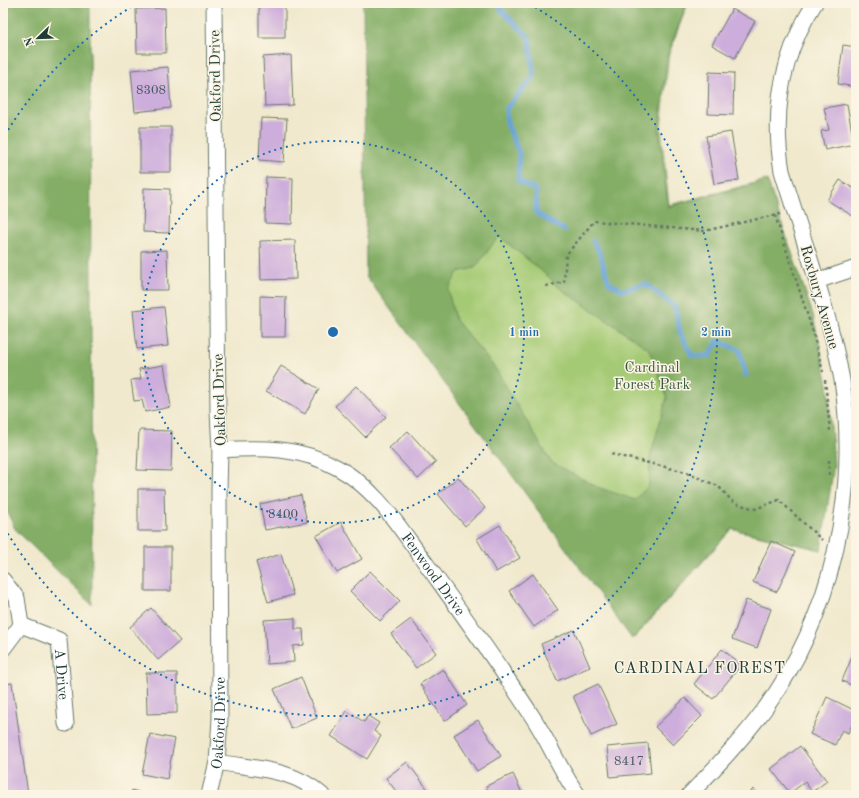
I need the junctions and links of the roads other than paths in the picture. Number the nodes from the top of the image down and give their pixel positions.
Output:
1 (214, 3) edge
2 (815, 3) edge
3 (856, 268) edge
4 (817, 281) junction
5 (220, 450) junction
6 (853, 469) edge
7 (3, 580) edge
8 (21, 625) junction
9 (3, 649) edge
10 (66, 724) dead end
11 (217, 762) junction
12 (209, 795) edge
13 (322, 795) edge
14 (578, 795) edge
15 (689, 795) edge

1 - 5 street, Oakford Drive
2 - 4 street, Roxbury Avenue
3 - 4 street
4 - 6 street, Roxbury Avenue
5 - 11 street, Oakford Drive
5 - 14 street, Fenwood Drive
6 - 15 street, Roxbury Avenue
7 - 8 street
8 - 9 street
8 - 10 street, A Drive
11 - 12 street, Oakford Drive
11 - 13 street

